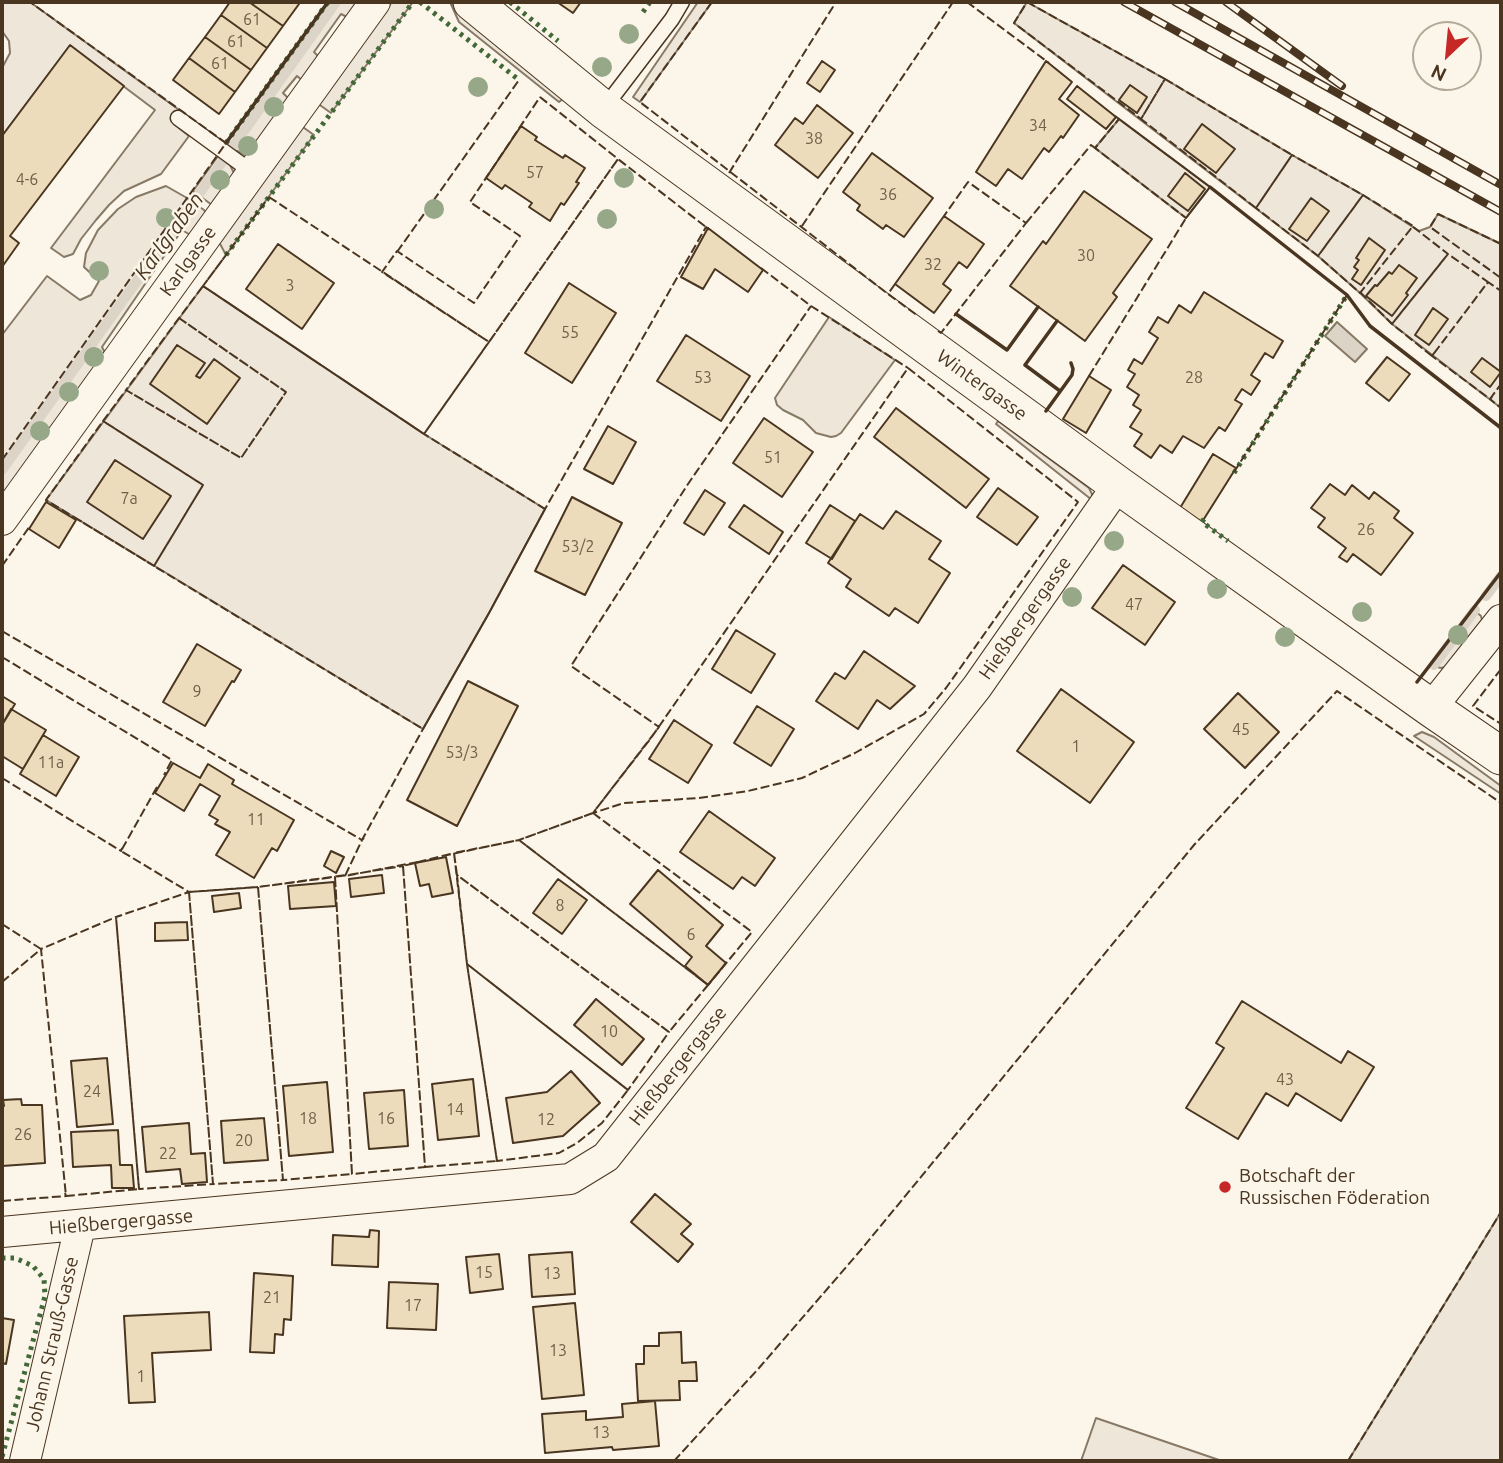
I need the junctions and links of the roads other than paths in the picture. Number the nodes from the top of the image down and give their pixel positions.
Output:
1 (375, 2) edge
2 (472, 2) edge
3 (682, 2) edge
4 (603, 109) junction
5 (178, 118) dead end
6 (235, 161) junction
7 (1118, 485) junction
8 (2, 520) edge
9 (1501, 620) edge
10 (1431, 708) junction
11 (1501, 756) edge
12 (80, 1226) junction
13 (2, 1232) edge
14 (25, 1461) edge

1 - 6 street, Karlgasse
2 - 4 street, Wintergasse
3 - 4 lane
4 - 7 street, Wintergasse
5 - 6 lane
6 - 8 street, Karlgasse
7 - 10 street, Wintergasse
7 - 12 street, Hießbergergasse
9 - 10 street
10 - 11 street, Wintergasse
12 - 13 street, Hießbergergasse
12 - 14 street, Johann Strauß-Gasse

